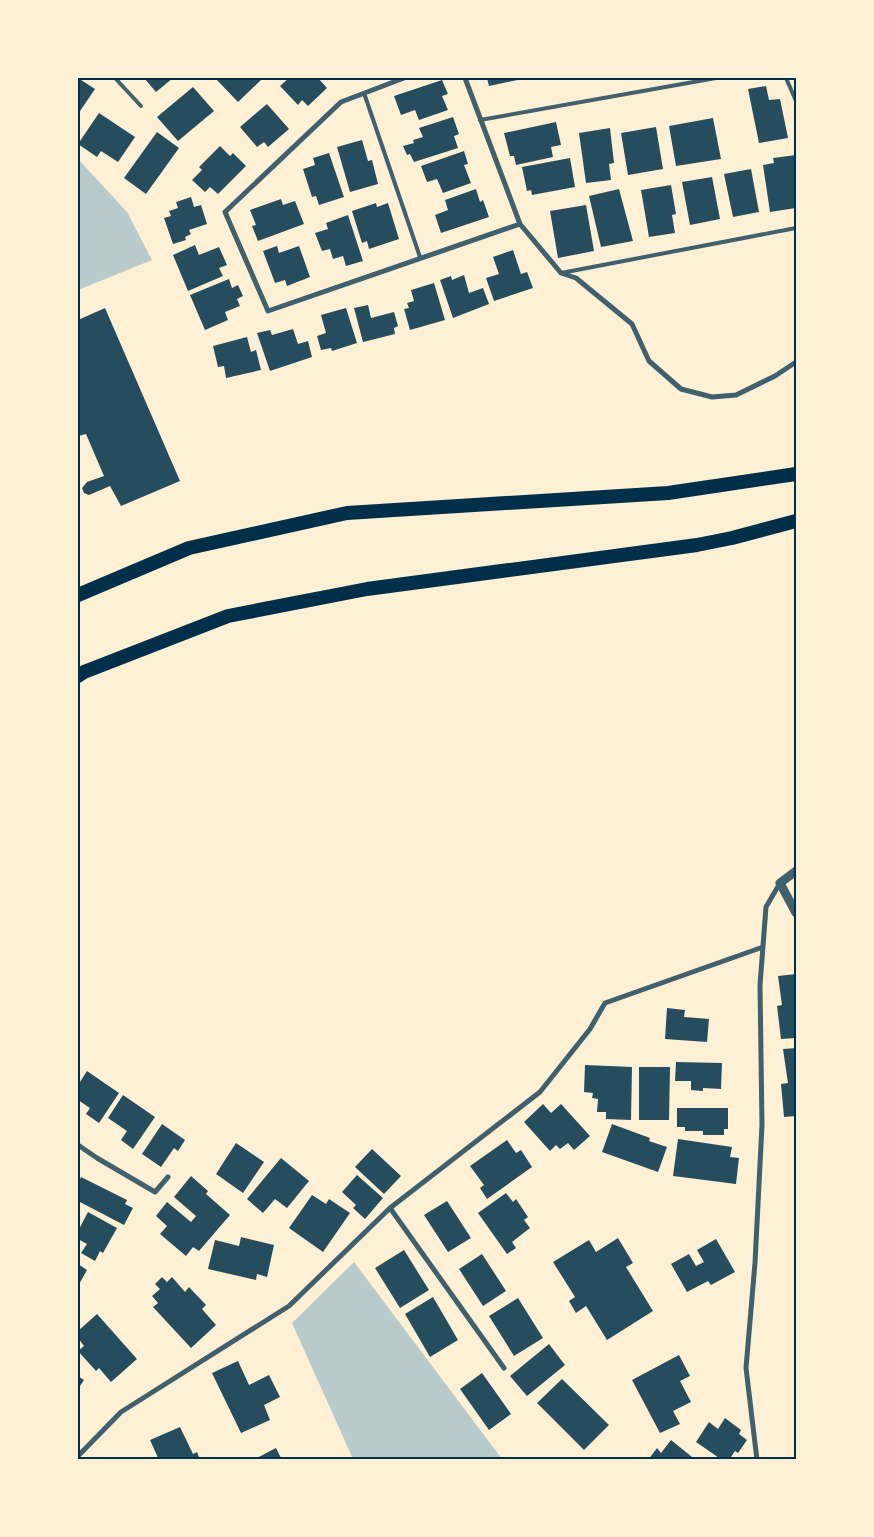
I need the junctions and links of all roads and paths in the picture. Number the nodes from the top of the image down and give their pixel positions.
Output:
1 (115, 78) edge
2 (404, 78) edge
3 (465, 78) edge
4 (716, 78) edge
5 (786, 78) edge
6 (364, 93) junction
7 (796, 101) edge
8 (141, 106) dead end
9 (480, 120) junction
10 (520, 224) junction
11 (796, 228) edge
12 (420, 257) junction
13 (562, 272) junction
14 (796, 362) edge
15 (796, 474) edge
16 (796, 521) edge
17 (78, 595) edge
18 (78, 676) edge
19 (796, 871) edge
20 (780, 882) junction
21 (796, 913) edge
22 (762, 947) junction
23 (78, 1146) edge
24 (168, 1177) dead end
25 (390, 1208) junction
26 (504, 1368) dead end
27 (78, 1456) edge
28 (758, 1460) edge

1 - 8 lane
2 - 6 street
3 - 9 street
4 - 9 lane
5 - 7 lane
6 - 12 lane
6 - 12 street
9 - 10 street
10 - 12 street
10 - 13 street
11 - 13 lane
13 - 14 street
15 - 17 highway
16 - 18 highway
19 - 20 street
20 - 21 street
20 - 22 street
22 - 25 street
22 - 28 street
23 - 24 street
25 - 26 street
25 - 27 street

